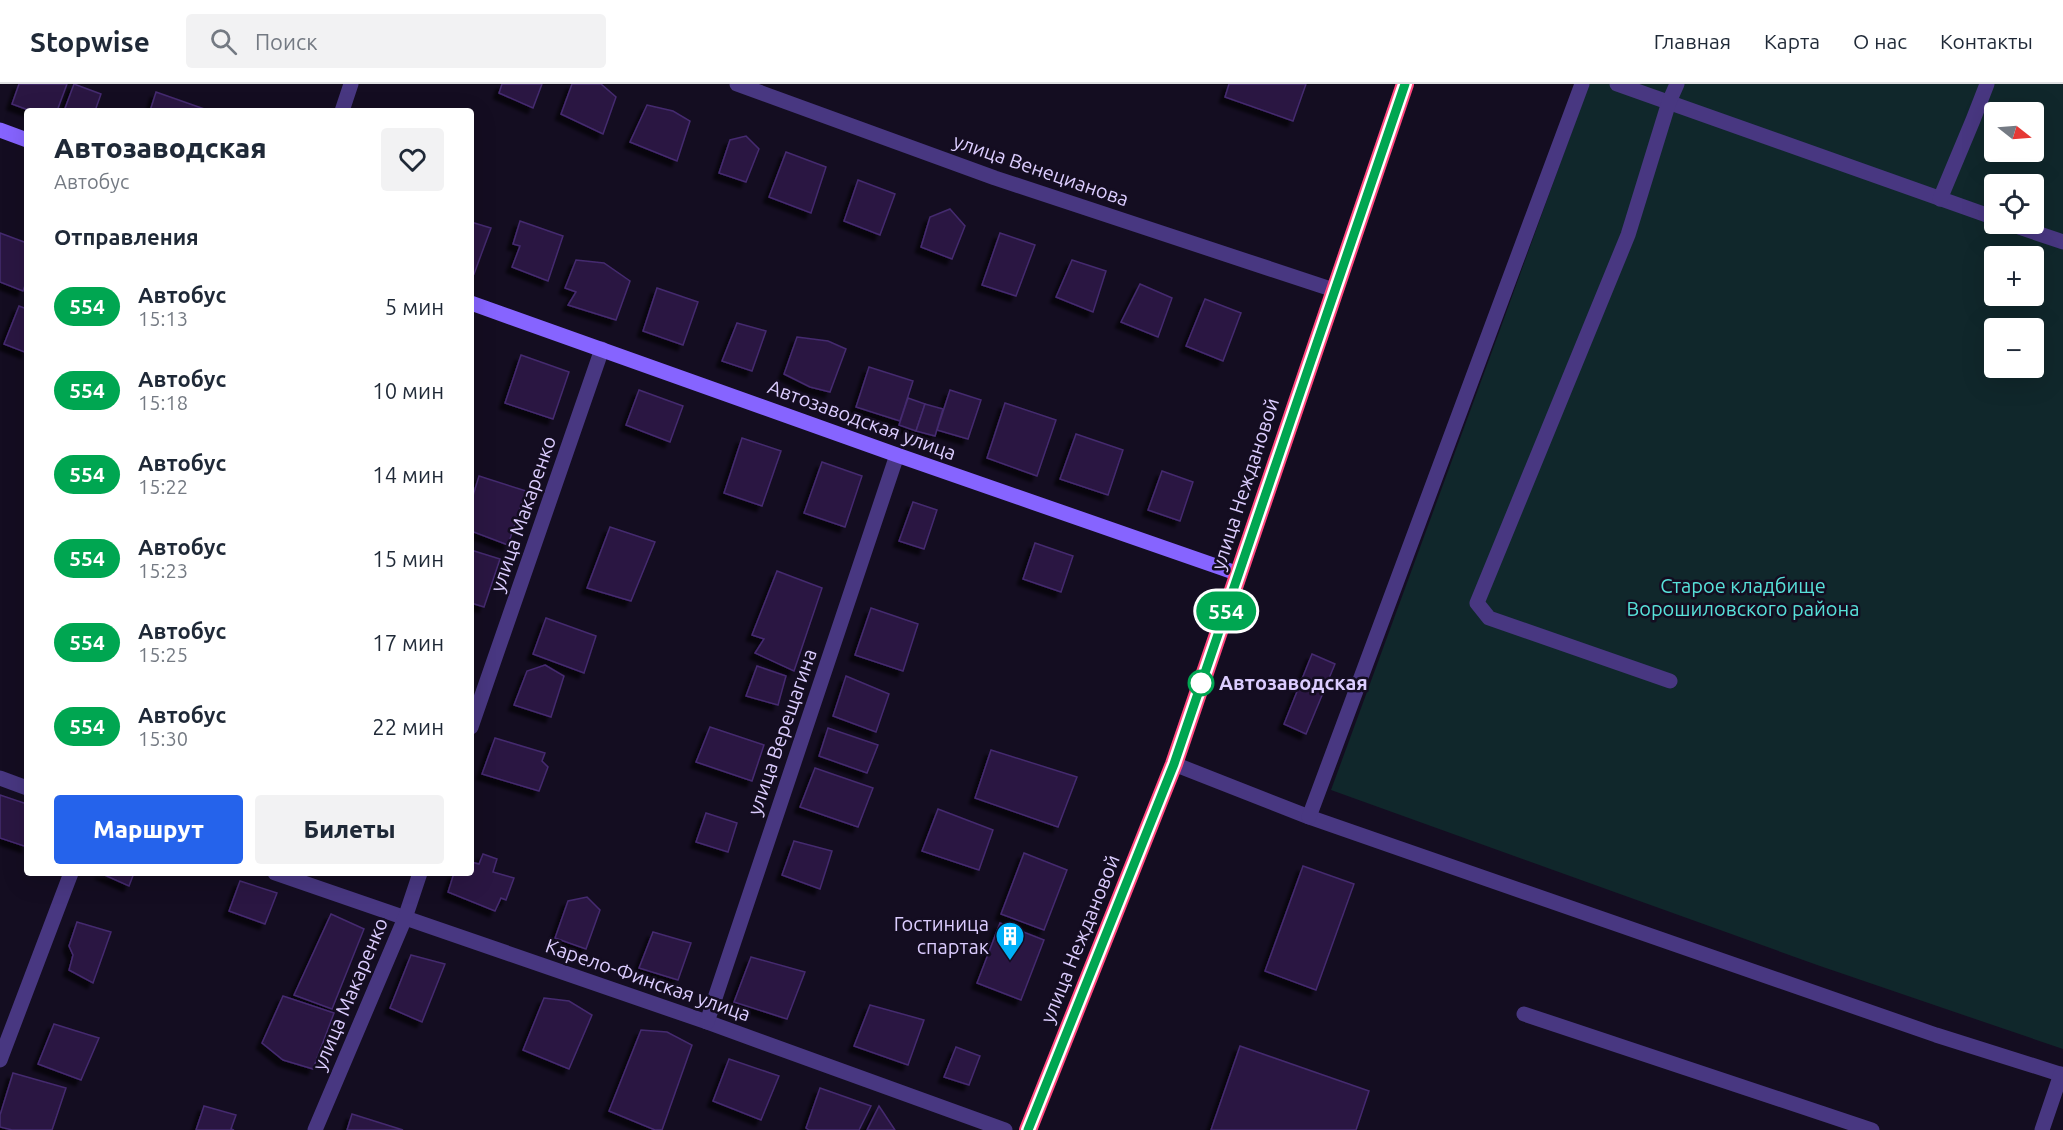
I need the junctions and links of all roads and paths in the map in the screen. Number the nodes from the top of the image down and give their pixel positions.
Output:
1 (351, 84) edge
2 (737, 84) edge
3 (1405, 84) edge
4 (1582, 84) edge
5 (1617, 84) edge
6 (1677, 84) edge
7 (1986, 84) edge
8 (1669, 102) junction
9 (343, 108) edge
10 (0, 130) edge
11 (24, 139) edge
12 (1940, 198) junction
13 (1984, 214) edge
14 (2039, 234) edge
15 (2063, 242) edge
16 (1334, 290) junction
17 (474, 304) edge
18 (602, 349) junction
19 (897, 455) junction
20 (1239, 574) junction
21 (1670, 681) dead end
22 (474, 718) edge
23 (1174, 764) junction
24 (0, 778) edge
25 (24, 787) edge
26 (1309, 817) junction
27 (70, 876) edge
28 (284, 876) edge
29 (419, 876) edge
30 (405, 918) junction
31 (1524, 1014) dead end
32 (707, 1022) junction
33 (0, 1060) edge
34 (2062, 1075) edge
35 (315, 1130) edge
36 (1005, 1130) edge
37 (1028, 1130) edge
38 (1872, 1130) edge
39 (2042, 1130) edge

1 - 9 street
2 - 16 street, улица Венецианова
3 - 16 highway, улица Неждановой
4 - 26 street
5 - 8 street
6 - 8 street
7 - 12 street
8 - 12 street
8 - 21 street
10 - 11 street
12 - 13 street
14 - 15 street
16 - 20 highway, улица Неждановой
17 - 18 street, Автозаводская улица
18 - 19 street, Автозаводская улица
18 - 22 street, улица Макаренко
19 - 20 street, Автозаводская улица
19 - 32 street, улица Верещагина
20 - 23 highway, улица Неждановой
23 - 26 street
23 - 37 highway, улица Неждановой
24 - 25 street
26 - 34 street
27 - 33 street
28 - 30 street, Карело-Финская улица
29 - 30 street, улица Макаренко
30 - 32 street, Карело-Финская улица
30 - 35 street, улица Макаренко
31 - 38 street
32 - 36 street, Карело-Финская улица
34 - 39 street

